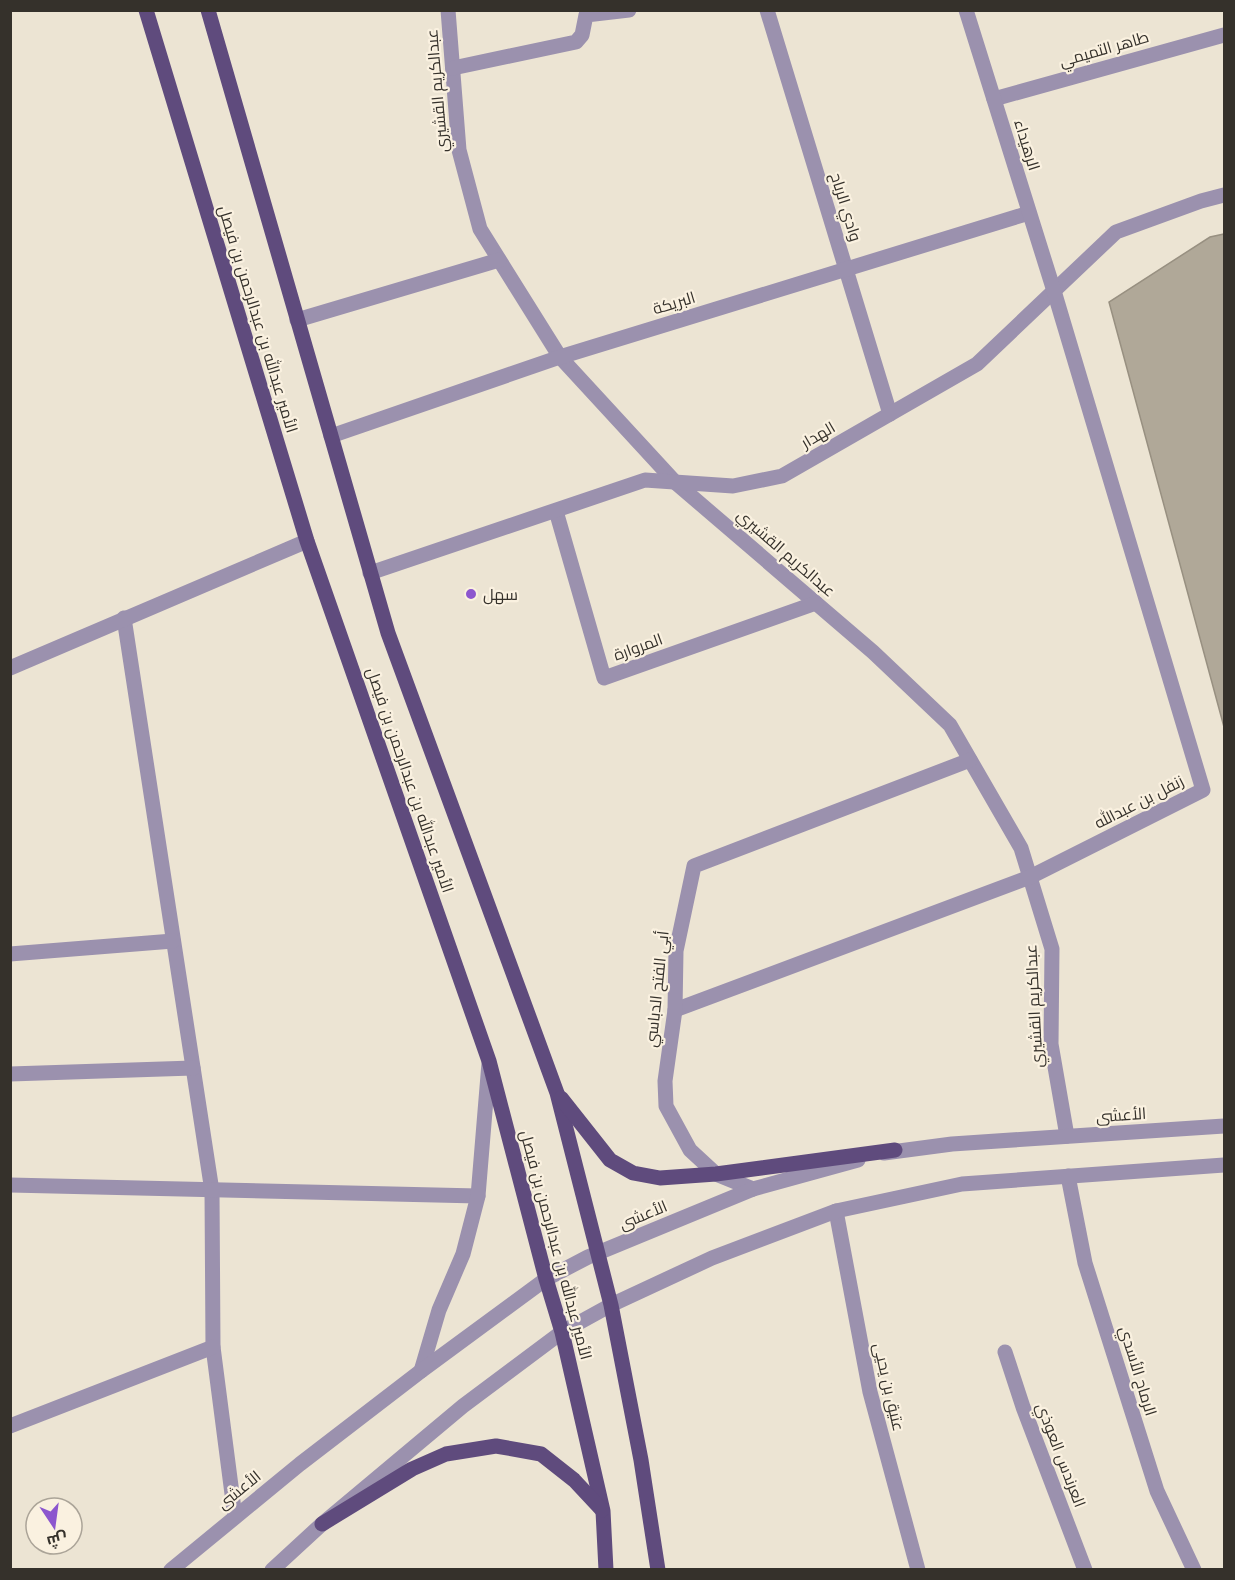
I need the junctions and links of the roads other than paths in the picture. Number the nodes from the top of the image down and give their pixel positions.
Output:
1 (146, 10) edge
2 (208, 10) edge
3 (448, 10) edge
4 (628, 10) edge
5 (767, 10) edge
6 (966, 10) edge
7 (1224, 34) edge
8 (453, 68) junction
9 (994, 99) junction
10 (1224, 195) edge
11 (1029, 213) junction
12 (500, 260) junction
13 (846, 270) junction
14 (1054, 291) junction
15 (297, 320) junction
16 (560, 357) junction
17 (890, 414) junction
18 (331, 436) junction
19 (676, 483) junction
20 (555, 511) junction
21 (307, 540) junction
22 (370, 573) junction
23 (816, 603) junction
24 (124, 618) junction
25 (10, 668) edge
26 (970, 760) junction
27 (1030, 877) junction
28 (173, 941) junction
29 (10, 954) edge
30 (675, 1010) junction
31 (489, 1061) junction
32 (193, 1068) junction
33 (10, 1074) edge
34 (557, 1093) junction
35 (1224, 1126) edge
36 (1066, 1136) junction
37 (894, 1150) junction
38 (1224, 1165) edge
39 (716, 1174) junction
40 (1068, 1176) junction
41 (10, 1185) edge
42 (753, 1189) junction
43 (212, 1191) junction
44 (478, 1196) junction
45 (836, 1211) junction
46 (598, 1253) junction
47 (546, 1279) junction
48 (611, 1305) junction
49 (562, 1332) junction
50 (213, 1347) junction
51 (1005, 1352) dead end
52 (420, 1371) junction
53 (10, 1426) edge
54 (603, 1511) junction
55 (235, 1517) junction
56 (322, 1524) junction
57 (171, 1569) edge
58 (272, 1569) edge
59 (606, 1569) edge
60 (658, 1569) edge
61 (918, 1569) edge
62 (1085, 1569) edge
63 (1194, 1569) edge

1 - 21 main road, الأمير عبدالله بن عبدالرحمن بن فيصل
2 - 15 main road, الأمير عبدالله بن عبدالرحمن بن فيصل
3 - 8 street, عبدالكريم القشيري
4 - 8 street
5 - 13 street, وادي الرباح
6 - 9 street, الرهيداء
7 - 9 street, طاهر التميمي
8 - 12 street, عبدالكريم القشيري
9 - 11 street, الرهيداء
10 - 14 street, الهدار
11 - 13 street, البريكة
11 - 14 street, الرهيداء
12 - 15 street
12 - 16 street, عبدالكريم القشيري
13 - 16 street, البريكة
13 - 17 street, وادي الرباح
14 - 17 street, الهدار
14 - 27 street, زنفل بن عبدالله
15 - 18 main road, الأمير عبدالله بن عبدالرحمن بن فيصل
16 - 18 street, البريكة
16 - 19 street, عبدالكريم القشيري
17 - 19 street, الهدار
18 - 22 main road, الأمير عبدالله بن عبدالرحمن بن فيصل
19 - 20 street, الهدار
19 - 23 street, عبدالكريم القشيري
20 - 22 street, الهدار
20 - 23 street, المروارة
21 - 24 street
21 - 31 main road, الأمير عبدالله بن عبدالرحمن بن فيصل
22 - 34 main road, الأمير عبدالله بن عبدالرحمن بن فيصل
23 - 26 street, عبدالكريم القشيري
24 - 25 street
24 - 28 street
26 - 27 street, عبدالكريم القشيري
26 - 30 street, أبي الفتح الدباسي
27 - 30 street, زنفل بن عبدالله
27 - 36 street, عبدالكريم القشيري
28 - 29 street
28 - 32 street
30 - 39 street, أبي الفتح الدباسي
31 - 44 street
31 - 47 main road, الأمير عبدالله بن عبدالرحمن بن فيصل
32 - 33 street
32 - 43 street
34 - 39 main road
34 - 46 main road, الأمير عبدالله بن عبدالرحمن بن فيصل
35 - 36 street, الأعشى
36 - 37 street, الأعشى
37 - 39 main road
37 - 42 street, الأعشى
38 - 40 street
39 - 42 street, أبي الفتح الدباسي
40 - 45 street
40 - 63 street, الرماح الأسدي
41 - 43 street
42 - 46 street, الأعشى
43 - 44 street
43 - 50 street
44 - 52 street
45 - 48 street
45 - 61 street, عتيق بن يحيى
46 - 47 street, الأعشى
46 - 48 main road, الأمير عبدالله بن عبدالرحمن بن فيصل
47 - 49 main road, الأمير عبدالله بن عبدالرحمن بن فيصل
47 - 52 street, الأعشى
48 - 49 street
48 - 60 main road, الأمير عبدالله بن عبدالرحمن بن فيصل
49 - 54 main road, الأمير عبدالله بن عبدالرحمن بن فيصل
49 - 56 street
50 - 53 street
50 - 55 street
51 - 62 street, العرندس العوذي
52 - 55 street, الأعشى
54 - 56 main road
54 - 59 main road, الأمير عبدالله بن عبدالرحمن بن فيصل
55 - 57 street, الأعشى
56 - 58 street

